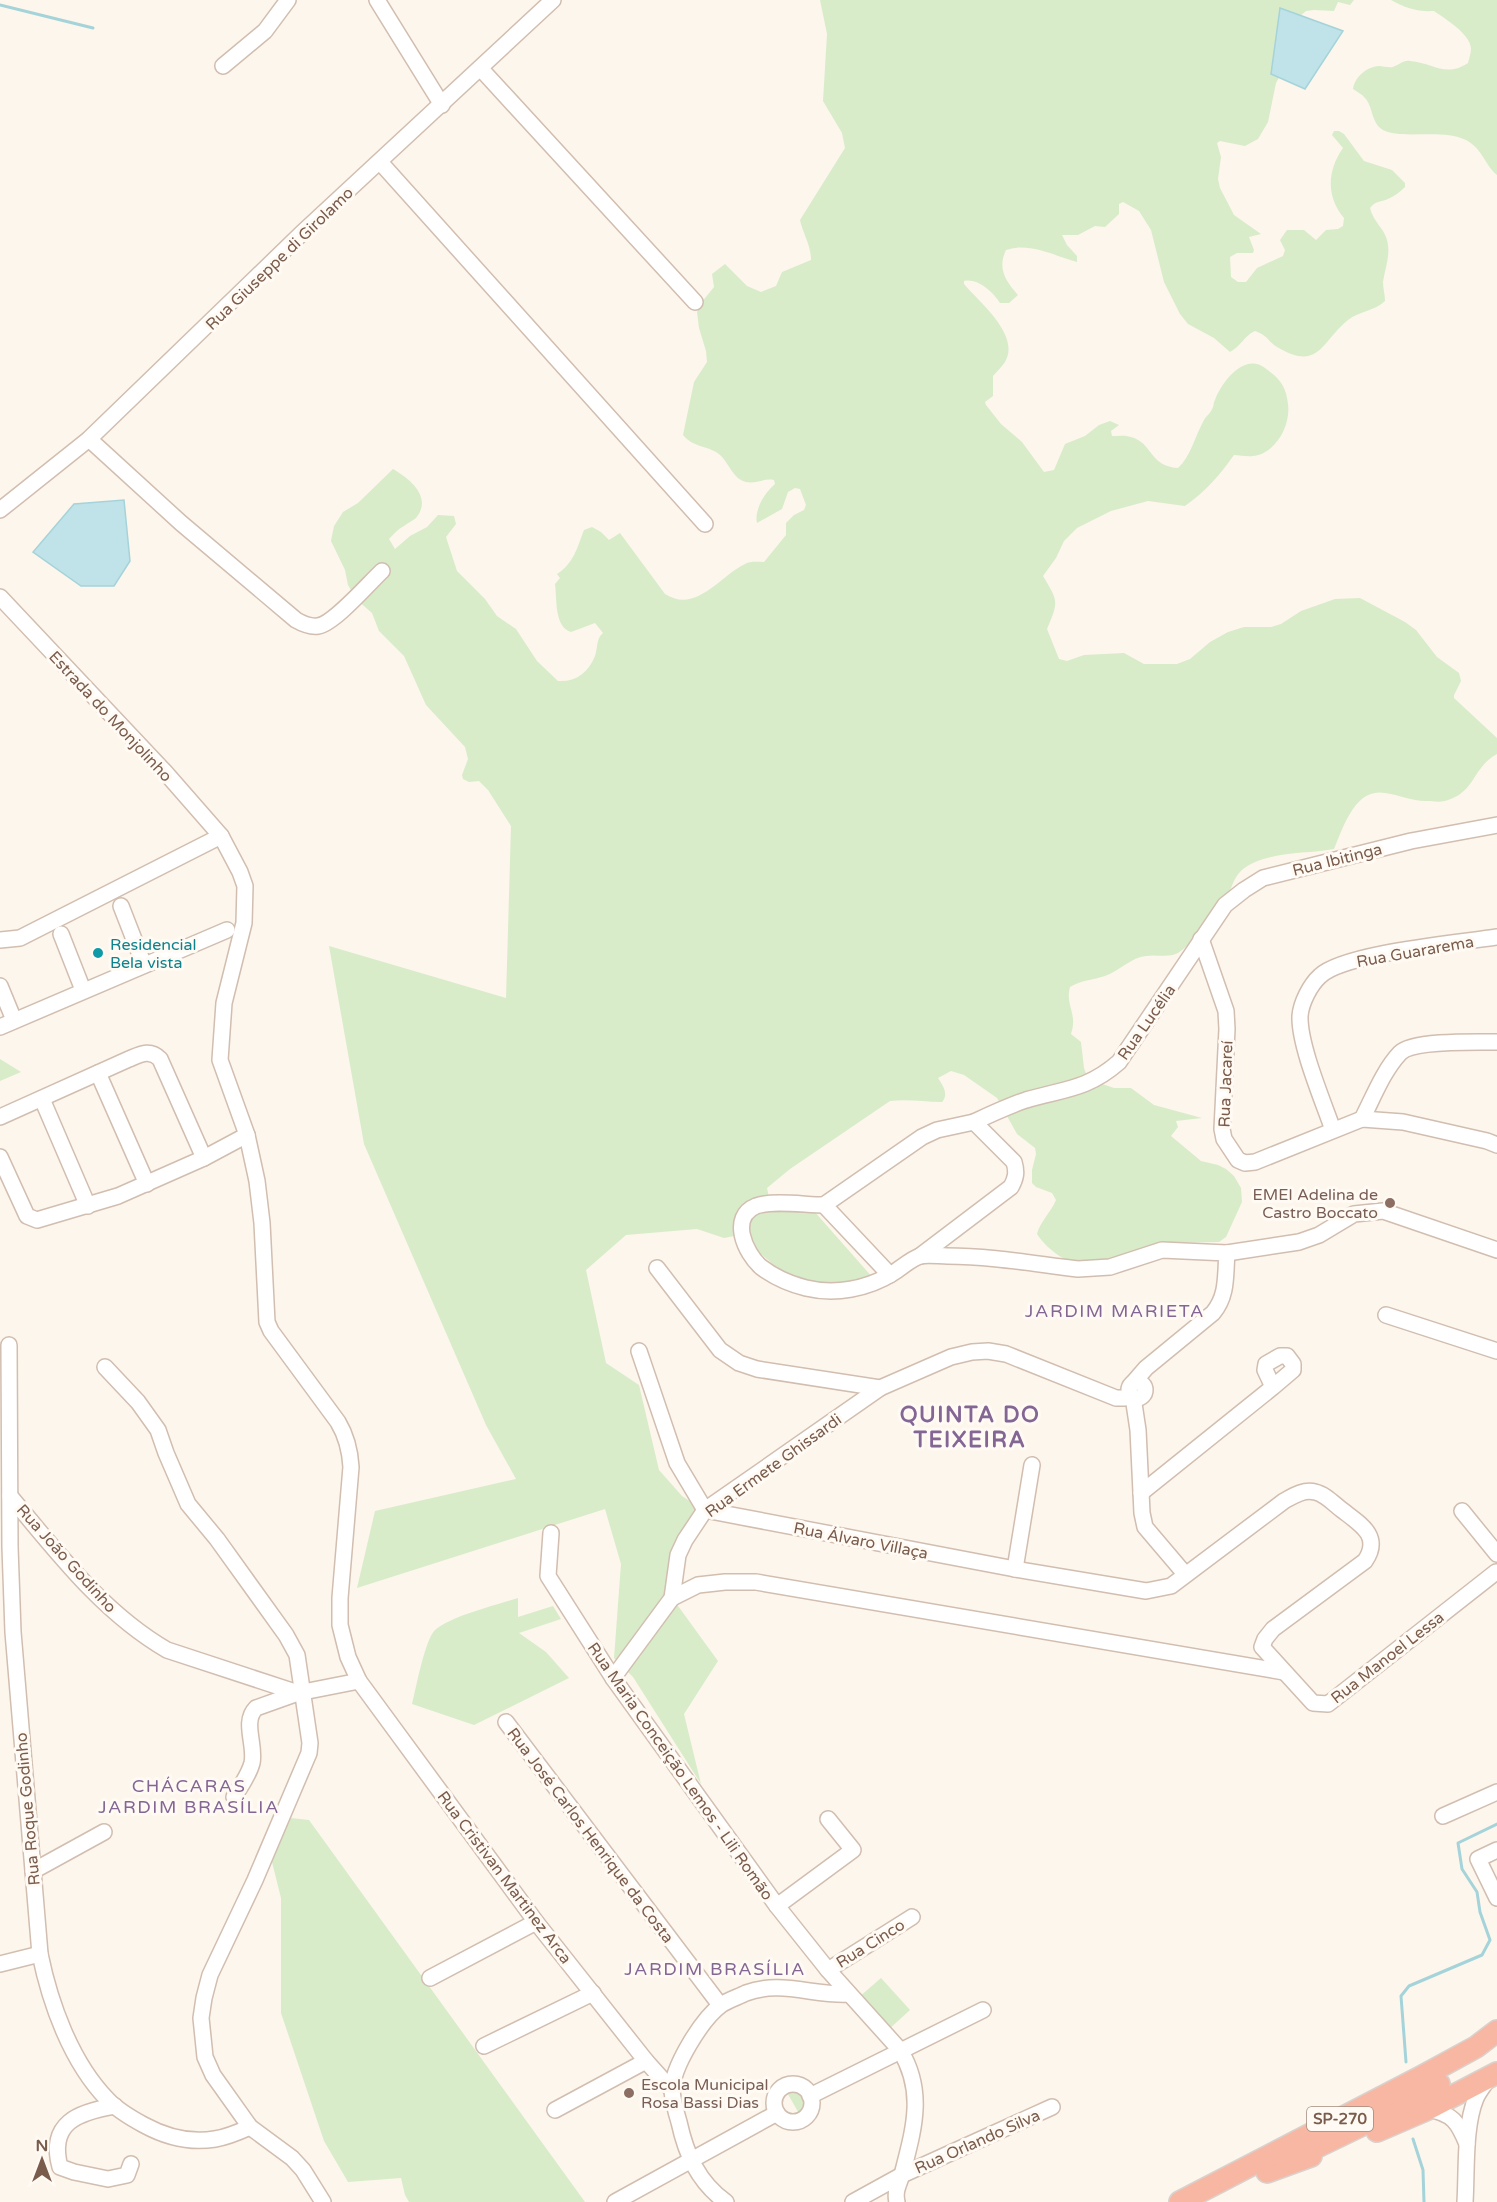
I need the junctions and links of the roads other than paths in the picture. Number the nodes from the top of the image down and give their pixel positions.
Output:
1 (288, 0) edge
2 (377, 0) edge
3 (553, 0) edge
4 (223, 66) dead end
5 (481, 69) junction
6 (442, 105) junction
7 (380, 162) junction
8 (695, 303) dead end
9 (89, 440) junction
10 (0, 510) edge
11 (705, 524) dead end
12 (382, 571) dead end
13 (0, 597) edge
14 (1497, 825) edge
15 (221, 836) junction
16 (122, 906) dead end
17 (226, 930) dead end
18 (61, 934) dead end
19 (1497, 936) edge
20 (1201, 939) junction
21 (0, 940) edge
22 (144, 965) junction
23 (1181, 972) junction
24 (1213, 976) junction
25 (0, 986) edge
26 (83, 990) junction
27 (14, 1020) junction
28 (0, 1027) edge
29 (1497, 1042) edge
30 (98, 1073) junction
31 (42, 1099) junction
32 (0, 1117) edge
33 (1362, 1119) junction
34 (974, 1122) junction
35 (1333, 1130) junction
36 (247, 1135) junction
37 (1497, 1145) edge
38 (0, 1157) edge
39 (204, 1158) junction
40 (5, 1182) edge
41 (147, 1184) junction
42 (824, 1205) junction
43 (88, 1206) junction
44 (949, 1233) junction
45 (1497, 1250) edge
46 (1227, 1252) junction
47 (920, 1256) junction
48 (967, 1256) junction
49 (657, 1268) dead end
50 (890, 1275) junction
51 (1386, 1315) dead end
52 (9, 1345) dead end
53 (639, 1351) dead end
54 (1497, 1351) edge
55 (105, 1367) dead end
56 (1273, 1387) dead end
57 (880, 1388) junction
58 (1135, 1390) junction
59 (1032, 1465) dead end
60 (1141, 1493) junction
61 (9, 1496) junction
62 (705, 1510) junction
63 (1462, 1511) dead end
64 (551, 1533) dead end
65 (1497, 1555) edge
66 (1015, 1569) junction
67 (1496, 1572) edge
68 (1185, 1574) junction
69 (672, 1598) junction
70 (1284, 1672) junction
71 (613, 1678) junction
72 (359, 1681) junction
73 (301, 1692) junction
74 (506, 1722) dead end
75 (1497, 1792) edge
76 (234, 1797) dead end
77 (1443, 1816) dead end
78 (828, 1820) dead end
79 (104, 1832) dead end
80 (1497, 1850) edge
81 (33, 1871) junction
82 (1497, 1898) edge
83 (777, 1906) junction
84 (912, 1917) dead end
85 (536, 1922) junction
86 (40, 1954) junction
87 (0, 1964) edge
88 (828, 1970) junction
89 (430, 1978) dead end
90 (593, 1993) junction
91 (849, 1994) junction
92 (720, 2005) junction
93 (983, 2010) dead end
94 (1497, 2031) edge
95 (484, 2046) dead end
96 (1497, 2048) edge
97 (900, 2050) junction
98 (646, 2061) junction
99 (1493, 2076) edge
100 (672, 2090) junction
101 (810, 2096) junction
102 (115, 2106) junction
103 (1052, 2107) dead end
104 (1428, 2109) junction
105 (555, 2110) dead end
106 (777, 2113) junction
107 (250, 2127) junction
108 (1468, 2145) junction
109 (690, 2160) junction
110 (132, 2164) dead end
111 (1267, 2172) junction
112 (902, 2175) junction
113 (871, 2193) junction
114 (323, 2202) edge
115 (615, 2202) edge
116 (726, 2202) edge
117 (852, 2202) edge
118 (886, 2202) edge
119 (897, 2202) edge
120 (1180, 2202) edge
121 (1211, 2202) edge
122 (1465, 2202) edge

1 - 4 street
2 - 6 street
3 - 5 street, Rua Giuseppe di Girolamo
5 - 6 street, Rua Giuseppe di Girolamo
5 - 8 street
6 - 7 street, Rua Giuseppe di Girolamo
7 - 9 street, Rua Giuseppe di Girolamo
7 - 11 street
9 - 10 street, Rua Giuseppe di Girolamo
9 - 12 street
13 - 15 street, Estrada do Monjolinho
14 - 20 street, Rua Ibitinga
15 - 21 street
15 - 36 street, Estrada do Monjolinho
16 - 22 street
17 - 22 street
18 - 26 street
19 - 35 street, Rua Guararema
20 - 23 street, Rua Lucélia
20 - 24 street, Rua Jacareí
22 - 26 street
23 - 24 street
23 - 34 street, Rua Lucélia
24 - 35 street, Rua Jacareí
25 - 27 street
26 - 27 street
27 - 28 street
29 - 33 street
30 - 31 street
30 - 39 street
30 - 41 street
31 - 32 street
31 - 43 street
33 - 35 street, Rua Jacareí
33 - 37 street
34 - 42 street, Rua Lucélia
34 - 44 street
36 - 39 street
36 - 72 street, Rua Cristivan Martinez Arca
38 - 40 street
39 - 41 street
40 - 43 street
41 - 43 street
42 - 50 street
42 - 50 street
44 - 47 street
44 - 48 street
45 - 46 street
46 - 48 street
46 - 58 street
47 - 48 street
47 - 50 street
49 - 57 street
51 - 54 street
52 - 61 street, Rua Roque Godinho
53 - 62 street
55 - 73 street
56 - 60 street
57 - 58 street, Rua Ermete Ghissardi
57 - 62 street, Rua Ermete Ghissardi
58 - 60 street
59 - 66 street
60 - 68 street
61 - 73 street, Rua João Godinho
61 - 81 street, Rua Roque Godinho
62 - 66 street, Rua Álvaro Villaça
62 - 69 street, Rua Ermete Ghissardi
63 - 65 street
64 - 71 street, Rua Maria Conceição Lemos - Lili Romão
65 - 67 street
66 - 68 street, Rua Álvaro Villaça
67 - 70 street, Rua Manoel Lessa
68 - 70 street, Rua Manoel Lessa
69 - 70 street
69 - 71 street, Rua Ermete Ghissardi
71 - 83 street, Rua Maria Conceição Lemos - Lili Romão
72 - 73 street, Rua João Godinho
72 - 85 street, Rua Cristivan Martinez Arca
73 - 76 street
73 - 107 street
74 - 92 street, Rua José Carlos Henrique da Costa
75 - 77 street
78 - 83 street
79 - 81 street
80 - 82 street
81 - 86 street, Rua Roque Godinho
83 - 88 street, Rua Maria Conceição Lemos - Lili Romão
84 - 88 street, Rua Cinco
85 - 89 street
85 - 90 street, Rua Cristivan Martinez Arca
86 - 87 street
86 - 102 street, Rua Roque Godinho
88 - 91 street, Rua Maria Conceição Lemos - Lili Romão
90 - 95 street
90 - 98 street, Rua Cristivan Martinez Arca
91 - 92 street
91 - 97 street, Rua Maria Conceição Lemos - Lili Romão
92 - 100 street
93 - 97 street
94 - 120 highway, SP-270
96 - 111 highway, SP-270
97 - 101 street
97 - 112 street, Rua Maria Conceição Lemos - Lili Romão
98 - 100 street, Rua Cristivan Martinez Arca
98 - 105 street
99 - 104 highway
99 - 108 street
100 - 109 street
101 - 106 street
101 - 106 street
102 - 107 street, Rua Roque Godinho
102 - 110 street
103 - 112 street, Rua Orlando Silva
104 - 108 street
104 - 111 highway
106 - 109 street
107 - 114 street
108 - 122 street
109 - 115 street
109 - 116 street
111 - 121 highway, SP-270
112 - 113 street, Rua Orlando Silva
112 - 119 street, Rua Maria Conceição Lemos - Lili Romão
113 - 117 street, Rua Orlando Silva
113 - 118 street

